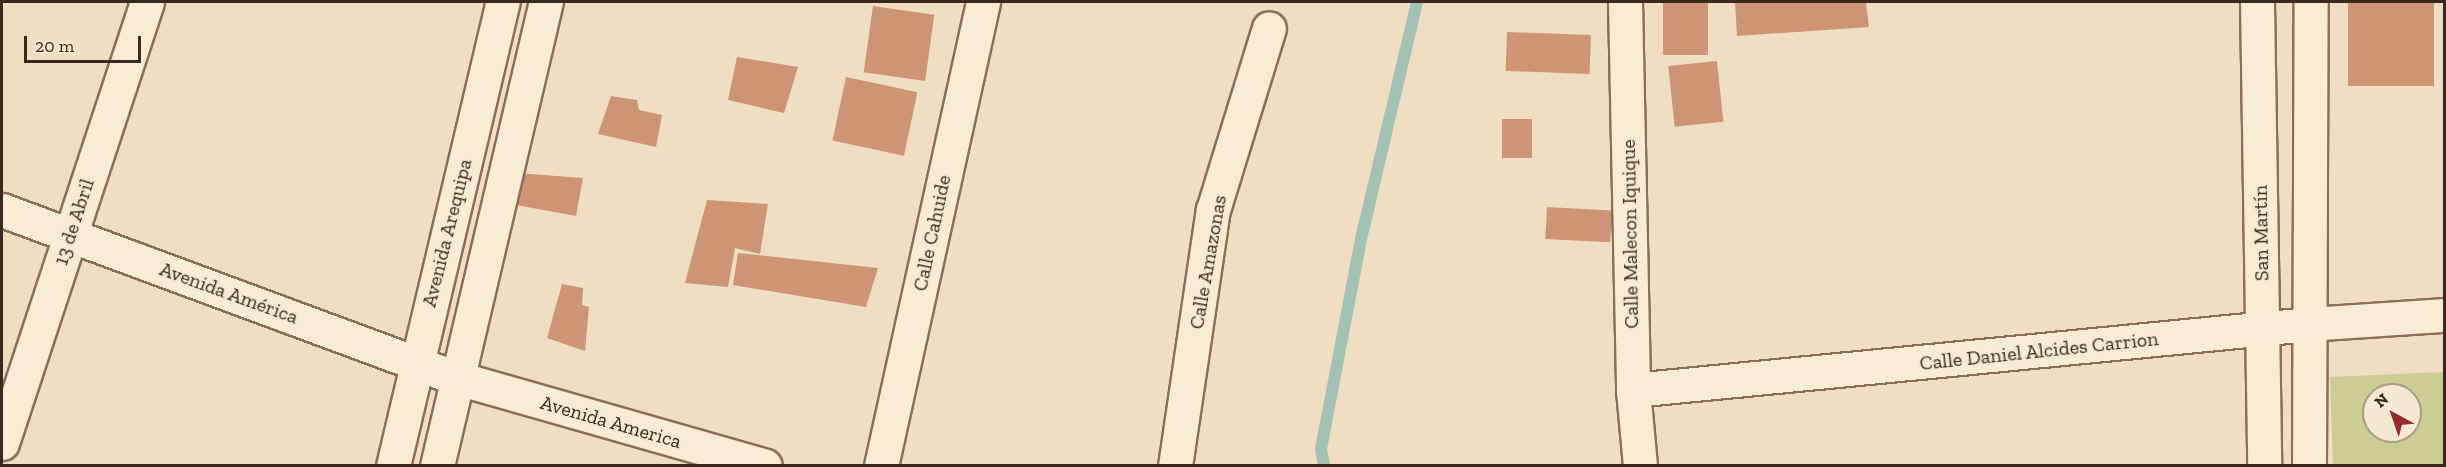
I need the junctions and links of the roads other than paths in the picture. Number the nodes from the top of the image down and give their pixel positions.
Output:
1 (147, 2) edge
2 (503, 2) edge
3 (546, 2) edge
4 (983, 2) edge
5 (1625, 2) edge
6 (2257, 2) edge
7 (2311, 2) edge
8 (1269, 28) dead end
9 (2310, 125) junction
10 (2259, 127) junction
11 (2, 210) edge
12 (70, 235) junction
13 (2445, 315) edge
14 (2308, 324) junction
15 (2263, 329) junction
16 (416, 362) junction
17 (457, 378) junction
18 (1634, 390) junction
19 (2, 443) edge
20 (393, 465) edge
21 (437, 465) edge
22 (765, 465) edge
23 (881, 465) edge
24 (1175, 465) edge
25 (1640, 465) edge
26 (2264, 465) edge
27 (2309, 465) edge

1 - 12 street, 13 de Abril
2 - 16 street, Avenida Arequipa
3 - 17 street
4 - 23 street, Calle Cahuide
5 - 18 street, Calle Malecon Iquique
6 - 10 street, San Martín
7 - 9 street
8 - 24 street, Calle Amazonas
9 - 10 street
9 - 14 street
10 - 15 street, San Martín
11 - 12 street, Avenida América
12 - 16 street, Avenida América
12 - 19 street, 13 de Abril
13 - 14 street, Calle Daniel Alcides Carrion
14 - 15 street, Calle Daniel Alcides Carrion
14 - 27 street
15 - 18 street, Calle Daniel Alcides Carrion
15 - 26 street, San Martín
16 - 17 street, Avenida América
16 - 20 street, Avenida Arequipa
17 - 21 street
17 - 22 street, Avenida America
18 - 25 street, Calle Malecon Iquique

